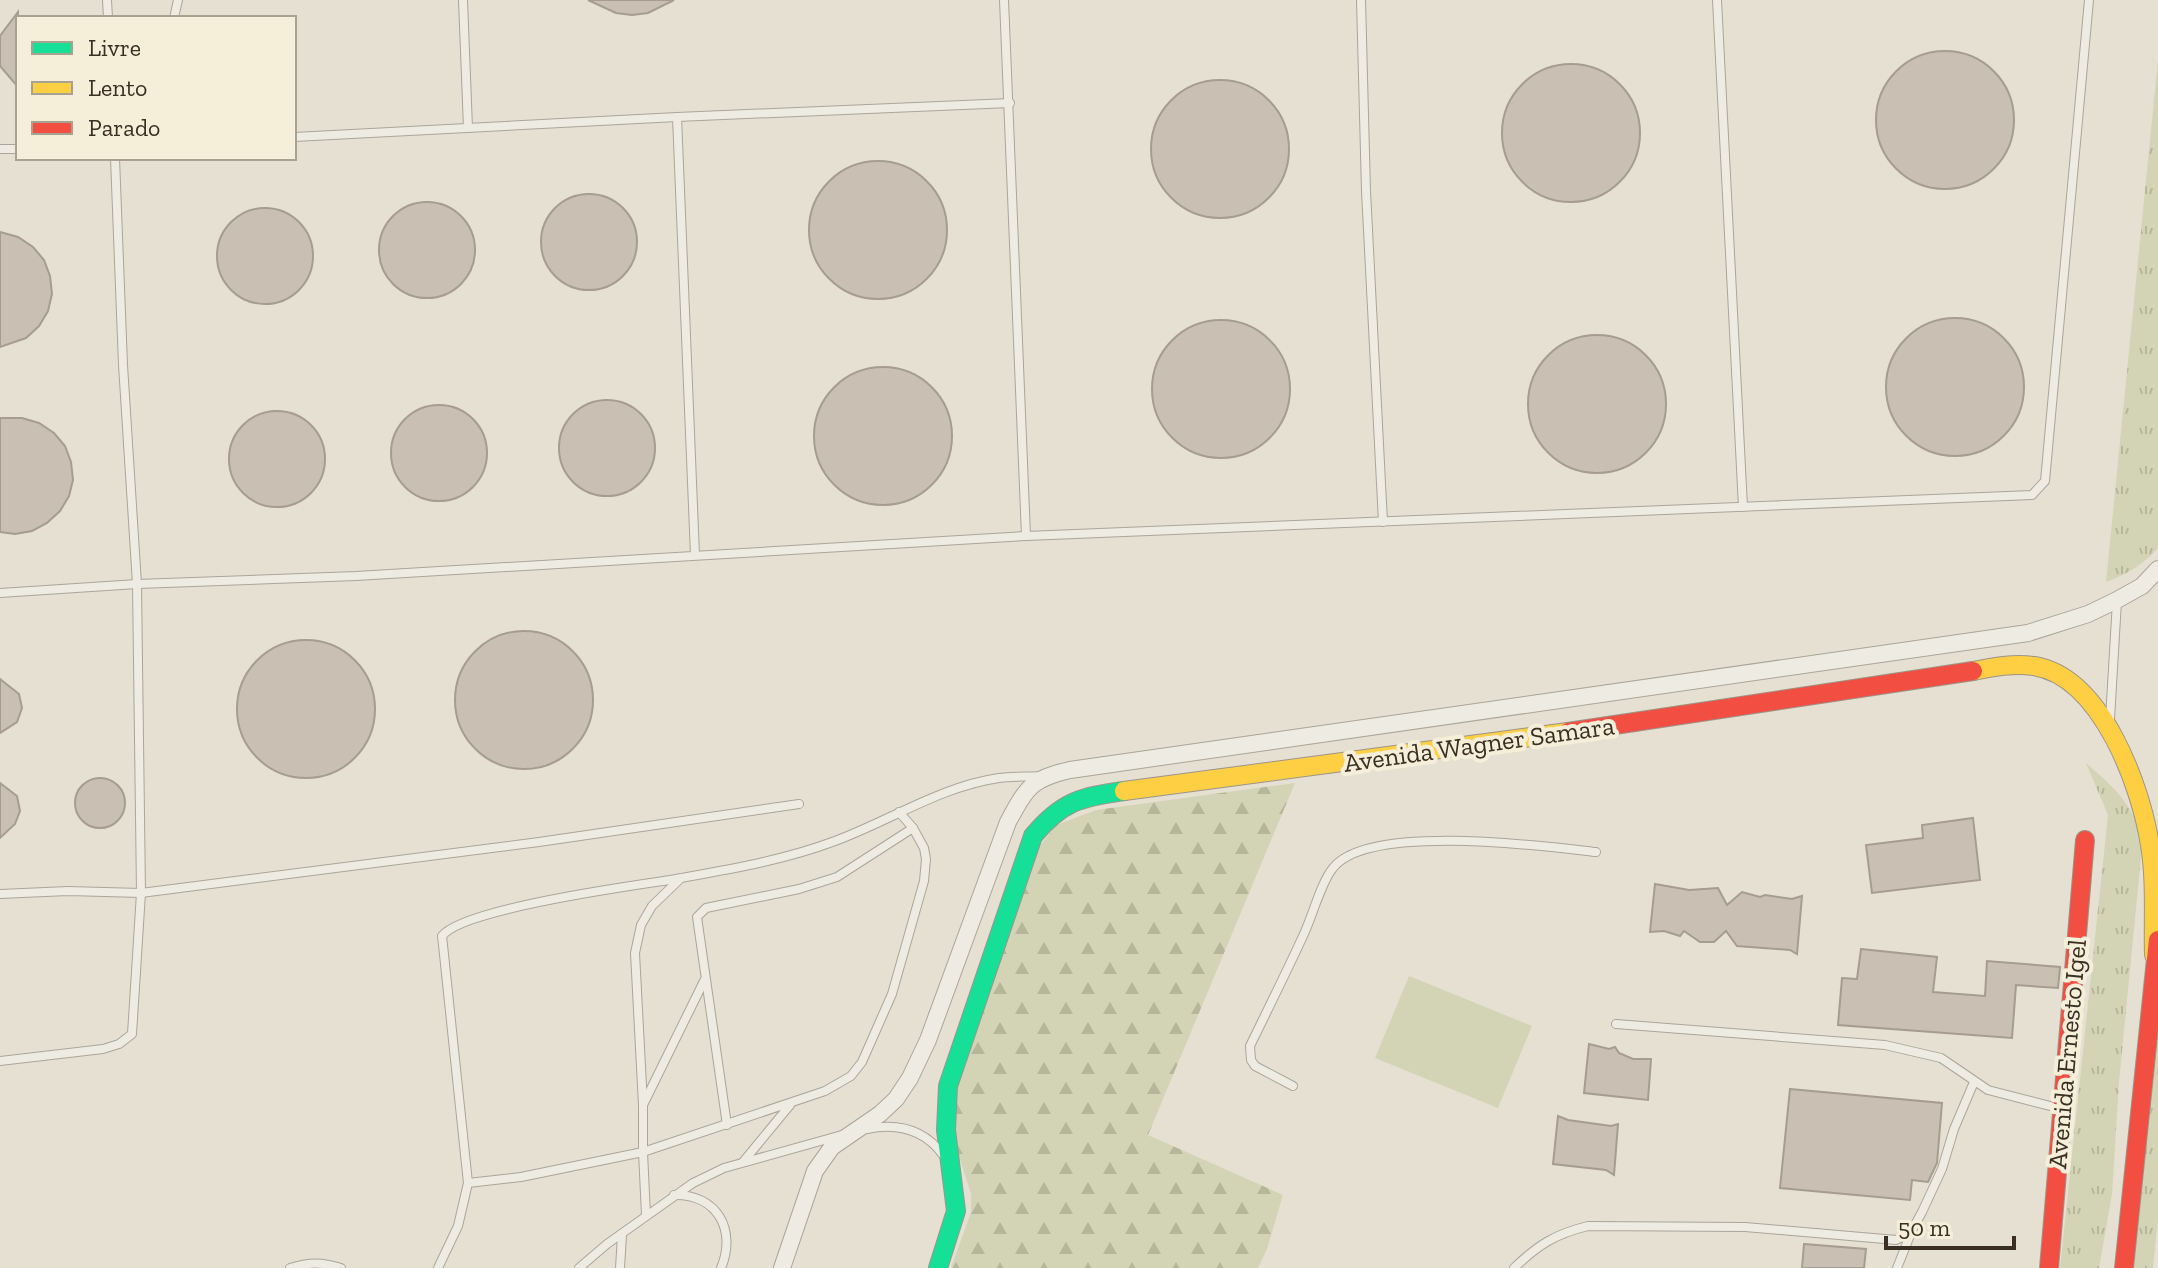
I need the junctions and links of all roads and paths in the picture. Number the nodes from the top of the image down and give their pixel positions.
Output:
1 (463, 0) edge
2 (1004, 0) edge
3 (1361, 0) edge
4 (1717, 0) edge
5 (2089, 0) edge
6 (1010, 103) junction
7 (677, 117) junction
8 (468, 128) junction
9 (296, 137) edge
10 (115, 160) edge
11 (1743, 507) junction
12 (1383, 522) junction
13 (1026, 536) junction
14 (695, 555) junction
15 (2158, 569) edge
16 (137, 584) junction
17 (0, 593) edge
18 (2117, 600) junction
19 (2109, 725) junction
20 (1043, 776) junction
21 (799, 804) dead end
22 (899, 812) junction
23 (913, 828) junction
24 (2085, 840) dead end
25 (1596, 852) dead end
26 (681, 878) junction
27 (141, 893) junction
28 (0, 894) edge
29 (2158, 940) edge
30 (2155, 974) junction
31 (705, 980) junction
32 (1616, 1024) dead end
33 (0, 1061) edge
34 (1974, 1082) junction
35 (1293, 1086) dead end
36 (643, 1105) junction
37 (790, 1105) junction
38 (2063, 1109) junction
39 (727, 1125) junction
40 (850, 1133) junction
41 (643, 1152) junction
42 (742, 1162) junction
43 (951, 1166) junction
44 (468, 1183) junction
45 (674, 1195) junction
46 (646, 1215) junction
47 (1911, 1232) junction
48 (622, 1235) junction
49 (2127, 1245) junction
50 (290, 1268) edge
51 (341, 1268) edge
52 (438, 1268) edge
53 (579, 1268) edge
54 (620, 1268) edge
55 (721, 1268) edge
56 (782, 1268) edge
57 (938, 1268) edge
58 (1514, 1268) edge
59 (1897, 1268) edge
60 (2049, 1268) edge
61 (2110, 1268) edge
62 (2124, 1268) edge

1 - 8 lane
2 - 6 lane
3 - 12 lane
4 - 11 lane
5 - 11 lane
6 - 7 lane
6 - 13 lane
7 - 8 lane
7 - 14 lane
8 - 9 lane
10 - 16 lane
11 - 12 lane
12 - 13 lane
13 - 14 lane
14 - 16 lane
15 - 18 street, Avenida Wagner Samara
16 - 17 lane
16 - 27 lane
18 - 19 lane
18 - 20 street, Avenida Wagner Samara
19 - 30 main road, Avenida Wagner Samara
19 - 43 main road, Avenida Wagner Samara
20 - 22 lane
20 - 40 street
21 - 27 lane
22 - 23 lane
22 - 26 lane
23 - 31 lane
23 - 37 lane
24 - 38 main road, Avenida Ernesto Igel
25 - 35 lane
26 - 36 lane
26 - 44 lane
27 - 28 lane
27 - 33 lane
29 - 30 main road
30 - 49 main road
31 - 36 lane
31 - 39 lane
32 - 34 lane
34 - 38 lane
34 - 47 lane
36 - 41 lane
37 - 39 lane
37 - 42 lane
38 - 60 main road, Avenida Ernesto Igel
39 - 41 lane
40 - 42 lane
40 - 43 lane
40 - 56 street
41 - 44 lane
41 - 46 lane
42 - 45 lane
43 - 57 main road, Avenida Wagner Samara
44 - 52 lane
45 - 46 lane
45 - 55 lane
46 - 48 lane
47 - 58 lane
47 - 59 lane
48 - 53 lane
48 - 54 lane
49 - 61 lane
49 - 62 main road
50 - 51 lane

